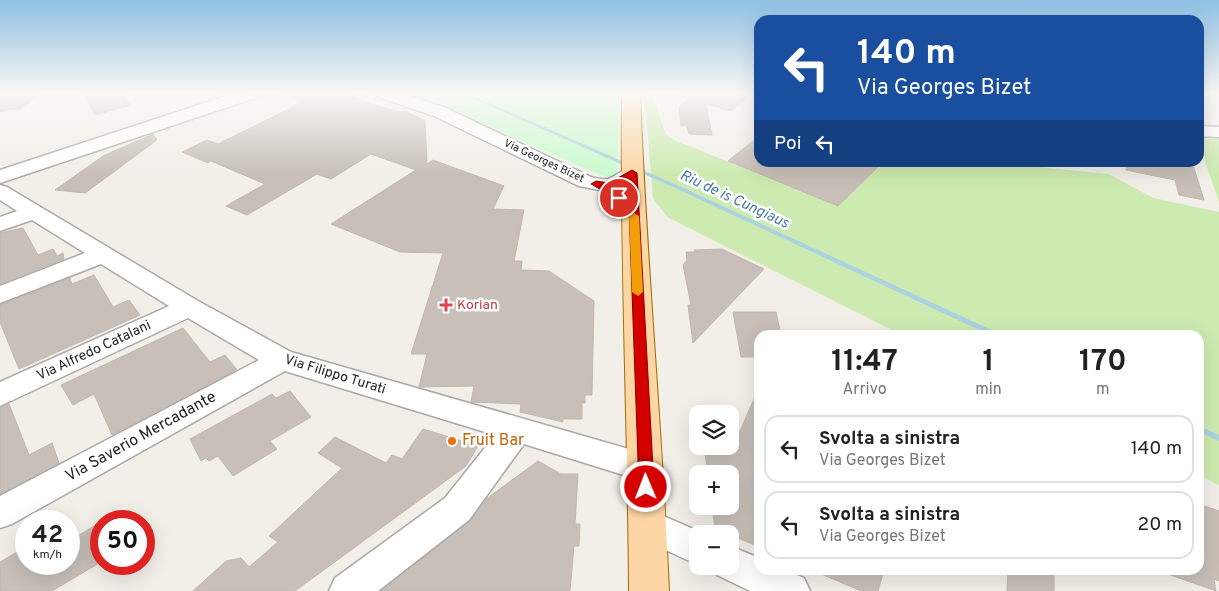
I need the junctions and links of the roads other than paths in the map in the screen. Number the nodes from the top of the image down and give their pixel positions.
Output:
1 (172, 120) edge
2 (456, 120) edge
3 (630, 120) edge
4 (1204, 131) edge
5 (1219, 132) edge
6 (0, 177) edge
7 (626, 177) junction
8 (596, 184) junction
9 (0, 191) edge
10 (633, 206) junction
11 (33, 212) junction
12 (0, 224) edge
13 (102, 255) junction
14 (0, 296) edge
15 (189, 308) junction
16 (282, 360) junction
17 (0, 395) edge
18 (517, 430) junction
19 (646, 468) junction
20 (0, 513) edge
21 (647, 525) junction
22 (689, 544) edge
23 (739, 567) edge
24 (754, 574) edge
25 (756, 575) edge
26 (348, 591) edge
27 (649, 591) edge
28 (791, 591) edge

1 - 6 street
2 - 8 street, Via Georges Bizet
3 - 7 main road
4 - 5 street
7 - 8 street, Via Georges Bizet
7 - 10 main road
8 - 10 street, Via Georges Bizet
9 - 11 street, Via Filippo Turati
10 - 19 main road
11 - 12 street
11 - 13 street, Via Filippo Turati
13 - 14 street
13 - 15 street, Via Filippo Turati
15 - 16 street, Via Filippo Turati
15 - 17 street, Via Alfredo Catalani
16 - 18 street, Via Filippo Turati
16 - 20 street, Via Saverio Mercadante
18 - 19 street, Via Filippo Turati
18 - 26 street
19 - 21 main road
21 - 22 street
21 - 27 main road
23 - 24 street
25 - 28 street

